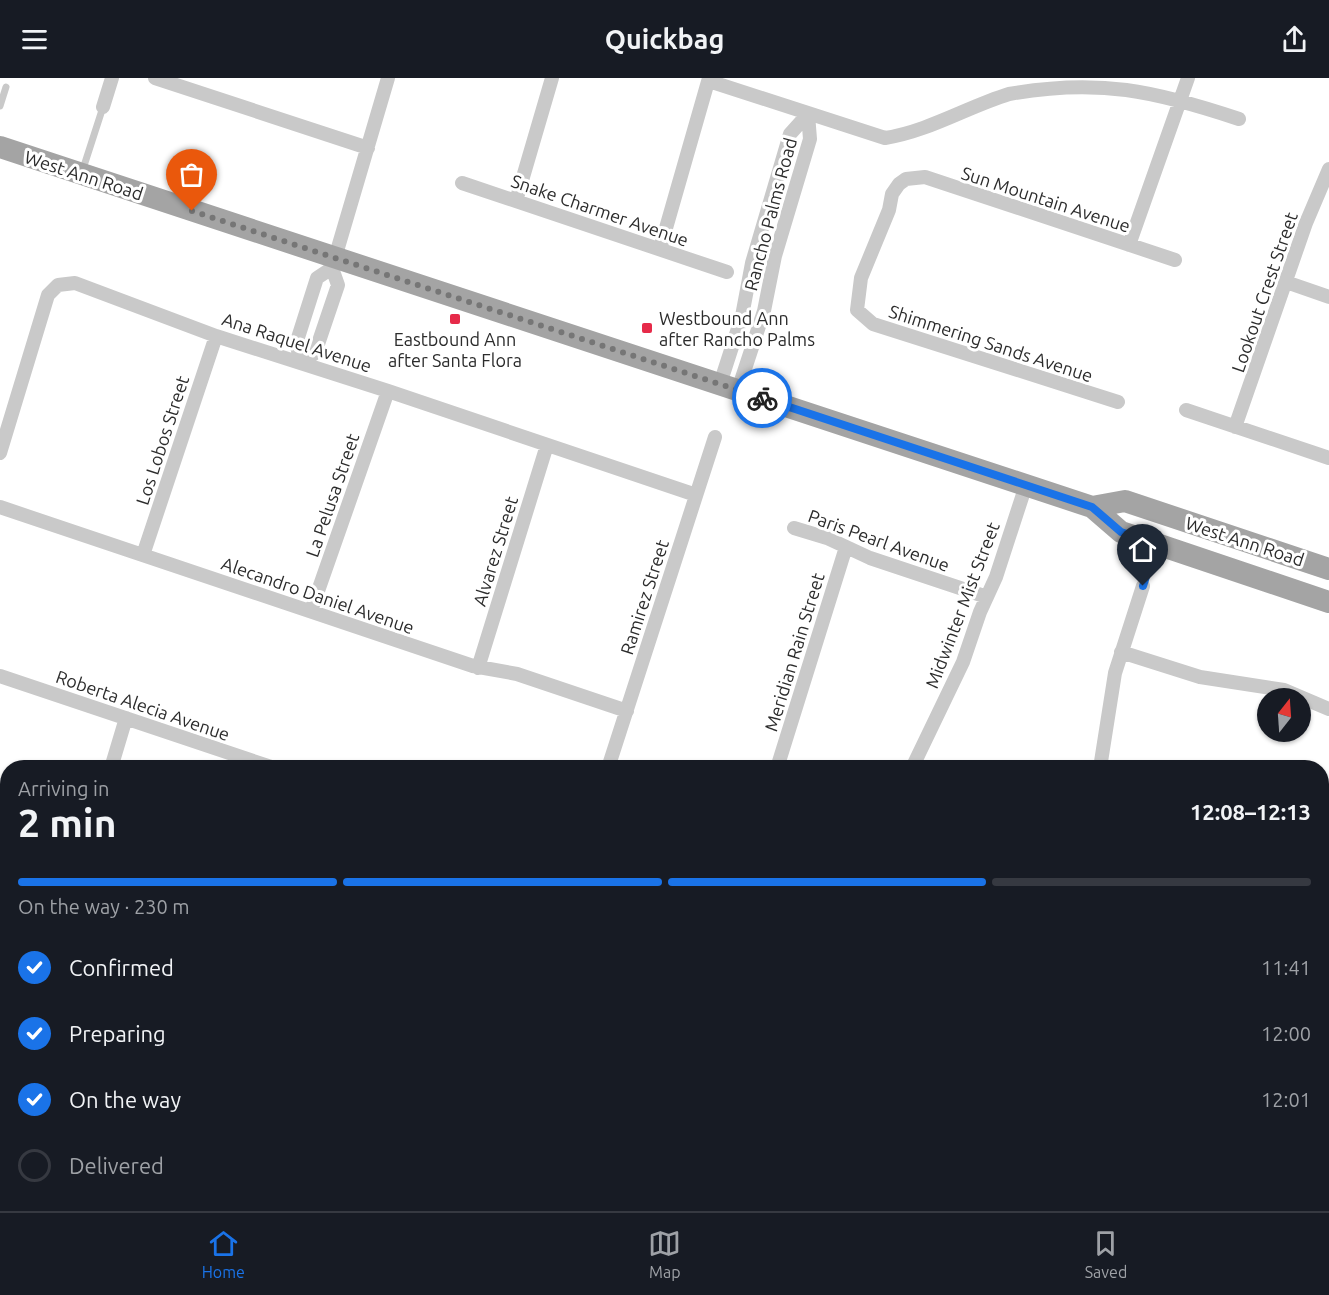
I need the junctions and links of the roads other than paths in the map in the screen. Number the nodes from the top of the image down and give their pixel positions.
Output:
1 (112, 78) edge
2 (155, 78) edge
3 (388, 78) edge
4 (552, 78) edge
5 (1188, 78) edge
6 (709, 80) edge
7 (1039, 82) edge
8 (6, 87) dead end
9 (1180, 100) junction
10 (0, 106) edge
11 (103, 107) joint
12 (808, 114) junction
13 (1239, 120) dead end
14 (0, 147) edge
15 (368, 148) junction
16 (1329, 169) edge
17 (82, 174) junction
18 (462, 183) dead end
19 (516, 201) junction
20 (1129, 245) junction
21 (660, 249) junction
22 (1175, 260) dead end
23 (333, 263) junction
24 (727, 272) dead end
25 (1286, 282) junction
26 (1329, 297) edge
27 (857, 310) joint
28 (216, 336) junction
29 (302, 363) junction
30 (729, 387) junction
31 (388, 390) junction
32 (1118, 402) dead end
33 (1186, 410) dead end
34 (1235, 427) junction
35 (714, 436) dead end
36 (547, 445) junction
37 (0, 453) edge
38 (1329, 458) edge
39 (1026, 485) junction
40 (696, 495) junction
41 (0, 507) edge
42 (1092, 507) junction
43 (794, 528) dead end
44 (1156, 544) junction
45 (846, 547) junction
46 (143, 555) junction
47 (1329, 569) edge
48 (1143, 586) joint
49 (987, 597) junction
50 (1329, 602) edge
51 (311, 611) junction
52 (1121, 652) junction
53 (478, 668) junction
54 (0, 676) edge
55 (1329, 709) edge
56 (627, 711) junction
57 (126, 718) junction
58 (113, 760) edge
59 (250, 760) edge
60 (611, 760) edge
61 (779, 760) edge
62 (916, 760) edge
63 (1101, 760) edge

1 - 11 street
2 - 15 street
3 - 15 street
4 - 19 street
5 - 9 street
6 - 12 street
6 - 21 street
7 - 9 street
7 - 12 street
8 - 10 lane
9 - 13 street
9 - 20 street
11 - 17 lane
12 - 30 street, Rancho Palms Road
12 - 30 street, Rancho Palms Road
14 - 17 main road, West Ann Road
15 - 23 street
16 - 25 street, Lookout Crest Street
17 - 23 main road, West Ann Road
18 - 19 street, Snake Charmer Avenue
19 - 21 street, Snake Charmer Avenue
20 - 22 street, Sun Mountain Avenue
20 - 27 street, Sun Mountain Avenue
21 - 24 street, Snake Charmer Avenue
23 - 29 street
23 - 29 street
23 - 30 main road, West Ann Road
25 - 26 street
25 - 34 street, Lookout Crest Street
27 - 32 street, Shimmering Sands Avenue
28 - 29 street, Ana Raquel Avenue
28 - 37 street, Ana Raquel Avenue
28 - 46 street, Los Lobos Street
29 - 31 street, Ana Raquel Avenue
30 - 39 main road, West Ann Road
31 - 36 street, Ana Raquel Avenue
31 - 51 street, La Pelusa Street
33 - 34 street
34 - 38 street
35 - 40 street, Ramirez Street
36 - 40 street, Ana Raquel Avenue
36 - 53 street, Alvarez Street
39 - 42 main road, West Ann Road
39 - 49 street, Midwinter Mist Street
40 - 56 street, Ramirez Street
41 - 46 street, Alecandro Daniel Avenue
42 - 44 main road, West Ann Road
42 - 47 main road, West Ann Road
43 - 45 street, Paris Pearl Avenue
44 - 48 lane
44 - 50 main road, West Ann Road
45 - 49 street, Paris Pearl Avenue
45 - 61 street, Meridian Rain Street
46 - 51 street, Alecandro Daniel Avenue
48 - 52 street
49 - 62 street, Midwinter Mist Street
51 - 53 street, Alecandro Daniel Avenue
52 - 55 street
52 - 63 street
53 - 56 street, Alecandro Daniel Avenue
54 - 57 street, Roberta Alecia Avenue
56 - 60 street, Ramirez Street
57 - 58 street
57 - 59 street, Roberta Alecia Avenue

